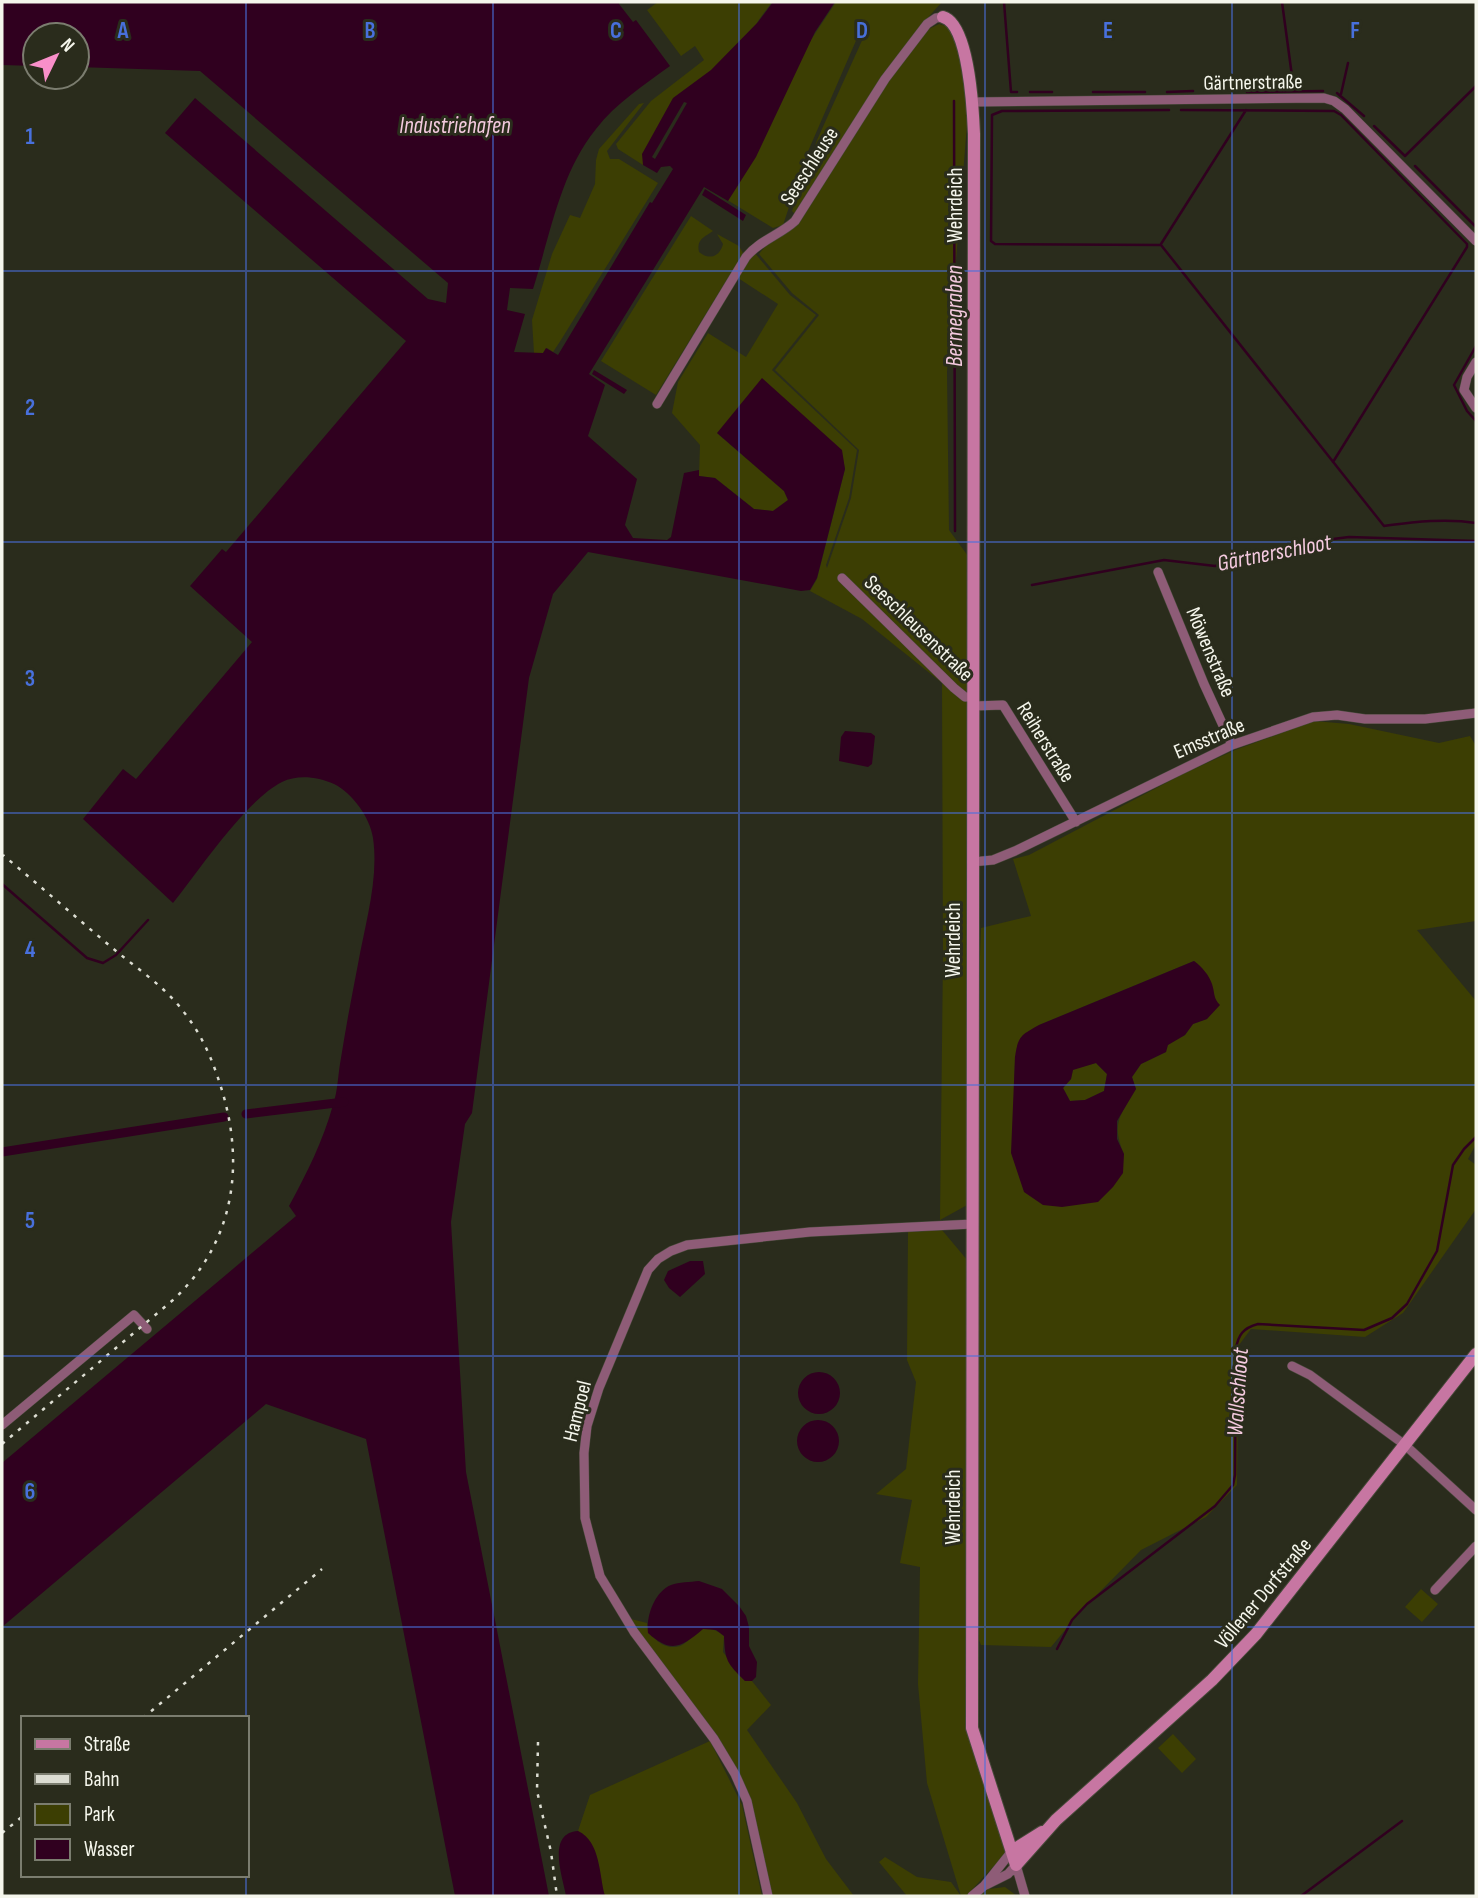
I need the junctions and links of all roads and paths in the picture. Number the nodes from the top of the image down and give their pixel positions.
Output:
1 (943, 17) joint
2 (973, 102) junction
3 (1476, 240) edge
4 (1476, 362) edge
5 (657, 404) dead end
6 (1476, 408) edge
7 (1158, 572) dead end
8 (842, 578) dead end
9 (974, 701) junction
10 (1476, 713) edge
11 (1233, 745) junction
12 (1076, 822) junction
13 (972, 862) junction
14 (973, 1224) junction
15 (147, 1329) dead end
16 (1476, 1354) edge
17 (1292, 1366) dead end
18 (2, 1425) edge
19 (1405, 1445) junction
20 (1476, 1510) edge
21 (1476, 1546) edge
22 (1435, 1590) dead end
23 (1048, 1829) junction
24 (1012, 1851) junction
25 (1016, 1865) junction
26 (984, 1886) junction
27 (768, 1896) edge
28 (972, 1896) edge
29 (1025, 1896) edge

1 - 2 street, Wehrdeich
1 - 5 street, Seeschleuse
2 - 3 street, Gärtnerstraße
2 - 9 street, Wehrdeich
4 - 6 street
7 - 11 street, Möwenstraße
8 - 9 street, Seeschleusenstraße
9 - 12 street, Reiherstraße
9 - 13 street, Wehrdeich
10 - 11 street, Emsstraße
11 - 12 street, Emsstraße
12 - 13 street, Emsstraße
13 - 14 street, Wehrdeich
14 - 24 street, Wehrdeich
14 - 27 street, Hampoel
15 - 18 street
16 - 19 street, Völlener Dorfstraße
17 - 19 street
19 - 20 street
19 - 23 street, Völlener Dorfstraße
21 - 22 street
23 - 24 street, Völlener Dorfstraße
23 - 25 street, Völlener Dorfstraße
24 - 25 street, Wehrdeich
24 - 26 street
25 - 26 street
25 - 29 street
26 - 28 street

